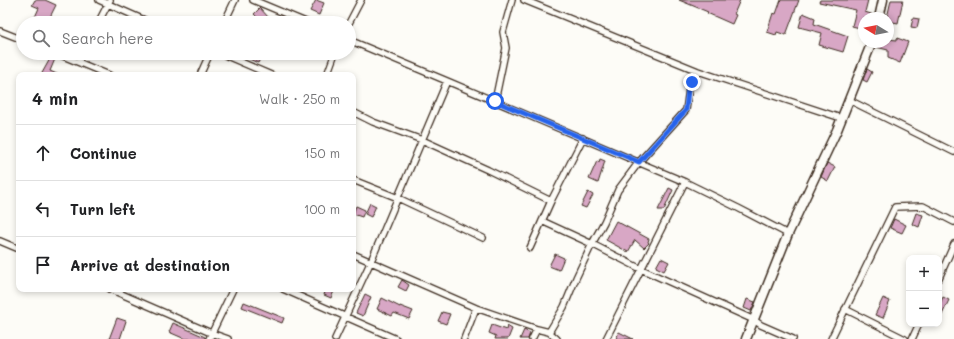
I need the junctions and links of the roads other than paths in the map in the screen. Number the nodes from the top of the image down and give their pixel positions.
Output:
1 (99, 0) edge
2 (235, 0) edge
3 (253, 0) edge
4 (361, 0) edge
5 (512, 0) edge
6 (524, 0) edge
7 (884, 0) edge
8 (109, 2) edge
9 (881, 12) edge
10 (102, 16) edge
11 (137, 16) edge
12 (227, 16) edge
13 (291, 16) edge
14 (353, 16) edge
15 (0, 31) edge
16 (16, 37) edge
17 (356, 43) edge
18 (870, 48) edge
19 (73, 60) edge
20 (207, 60) edge
21 (236, 60) edge
22 (333, 60) edge
23 (78, 62) joint
24 (698, 71) junction
25 (100, 72) edge
26 (201, 72) edge
27 (264, 72) edge
28 (328, 72) edge
29 (447, 81) junction
30 (849, 100) junction
31 (495, 101) junction
32 (356, 114) edge
33 (841, 118) junction
34 (583, 138) junction
35 (422, 140) junction
36 (954, 152) edge
37 (639, 162) junction
38 (356, 181) edge
39 (685, 182) junction
40 (398, 198) junction
41 (551, 202) junction
42 (542, 220) junction
43 (954, 222) edge
44 (788, 234) junction
45 (484, 238) dead end
46 (0, 241) edge
47 (592, 244) junction
48 (954, 244) edge
49 (16, 248) edge
50 (530, 248) dead end
51 (356, 255) edge
52 (371, 261) junction
53 (641, 269) junction
54 (942, 271) edge
55 (116, 292) edge
56 (232, 292) edge
57 (290, 292) edge
58 (476, 308) junction
59 (845, 309) junction
60 (346, 316) junction
61 (754, 320) junction
62 (918, 327) edge
63 (537, 329) junction
64 (549, 332) junction
65 (210, 336) edge
66 (228, 339) edge
67 (335, 339) edge
68 (396, 339) edge
69 (464, 339) edge
70 (532, 339) edge
71 (557, 339) edge
72 (606, 339) edge
73 (746, 339) edge
74 (793, 339) edge
75 (831, 339) edge
76 (905, 339) edge
77 (912, 339) edge

1 - 8 street
2 - 12 street
3 - 13 street
4 - 14 street
5 - 31 street
6 - 24 street
7 - 9 street
8 - 10 street
8 - 11 street
15 - 16 street
17 - 29 street
18 - 30 street
19 - 23 street
20 - 26 street
21 - 27 street
22 - 28 street
23 - 25 street
24 - 33 street
24 - 37 street
29 - 31 street
29 - 35 street
30 - 33 street
30 - 36 street
31 - 34 street
32 - 35 street
33 - 44 street
34 - 37 street
34 - 41 street
35 - 40 street
35 - 41 street
37 - 39 street
37 - 47 street
38 - 40 street
39 - 44 street
39 - 53 street
40 - 45 street
40 - 52 street
41 - 42 street
42 - 47 street
42 - 50 street
43 - 59 street
44 - 61 street
46 - 49 street
47 - 53 street
47 - 64 street
48 - 54 street
51 - 52 street
52 - 58 street
52 - 60 street
53 - 61 street
53 - 72 street
55 - 65 street
56 - 65 street
57 - 60 street
58 - 63 street
58 - 69 street
59 - 75 street
59 - 76 street
60 - 67 street
60 - 68 street
61 - 73 street
61 - 74 street
62 - 77 street
63 - 64 street
63 - 70 street
64 - 71 street
65 - 66 street

